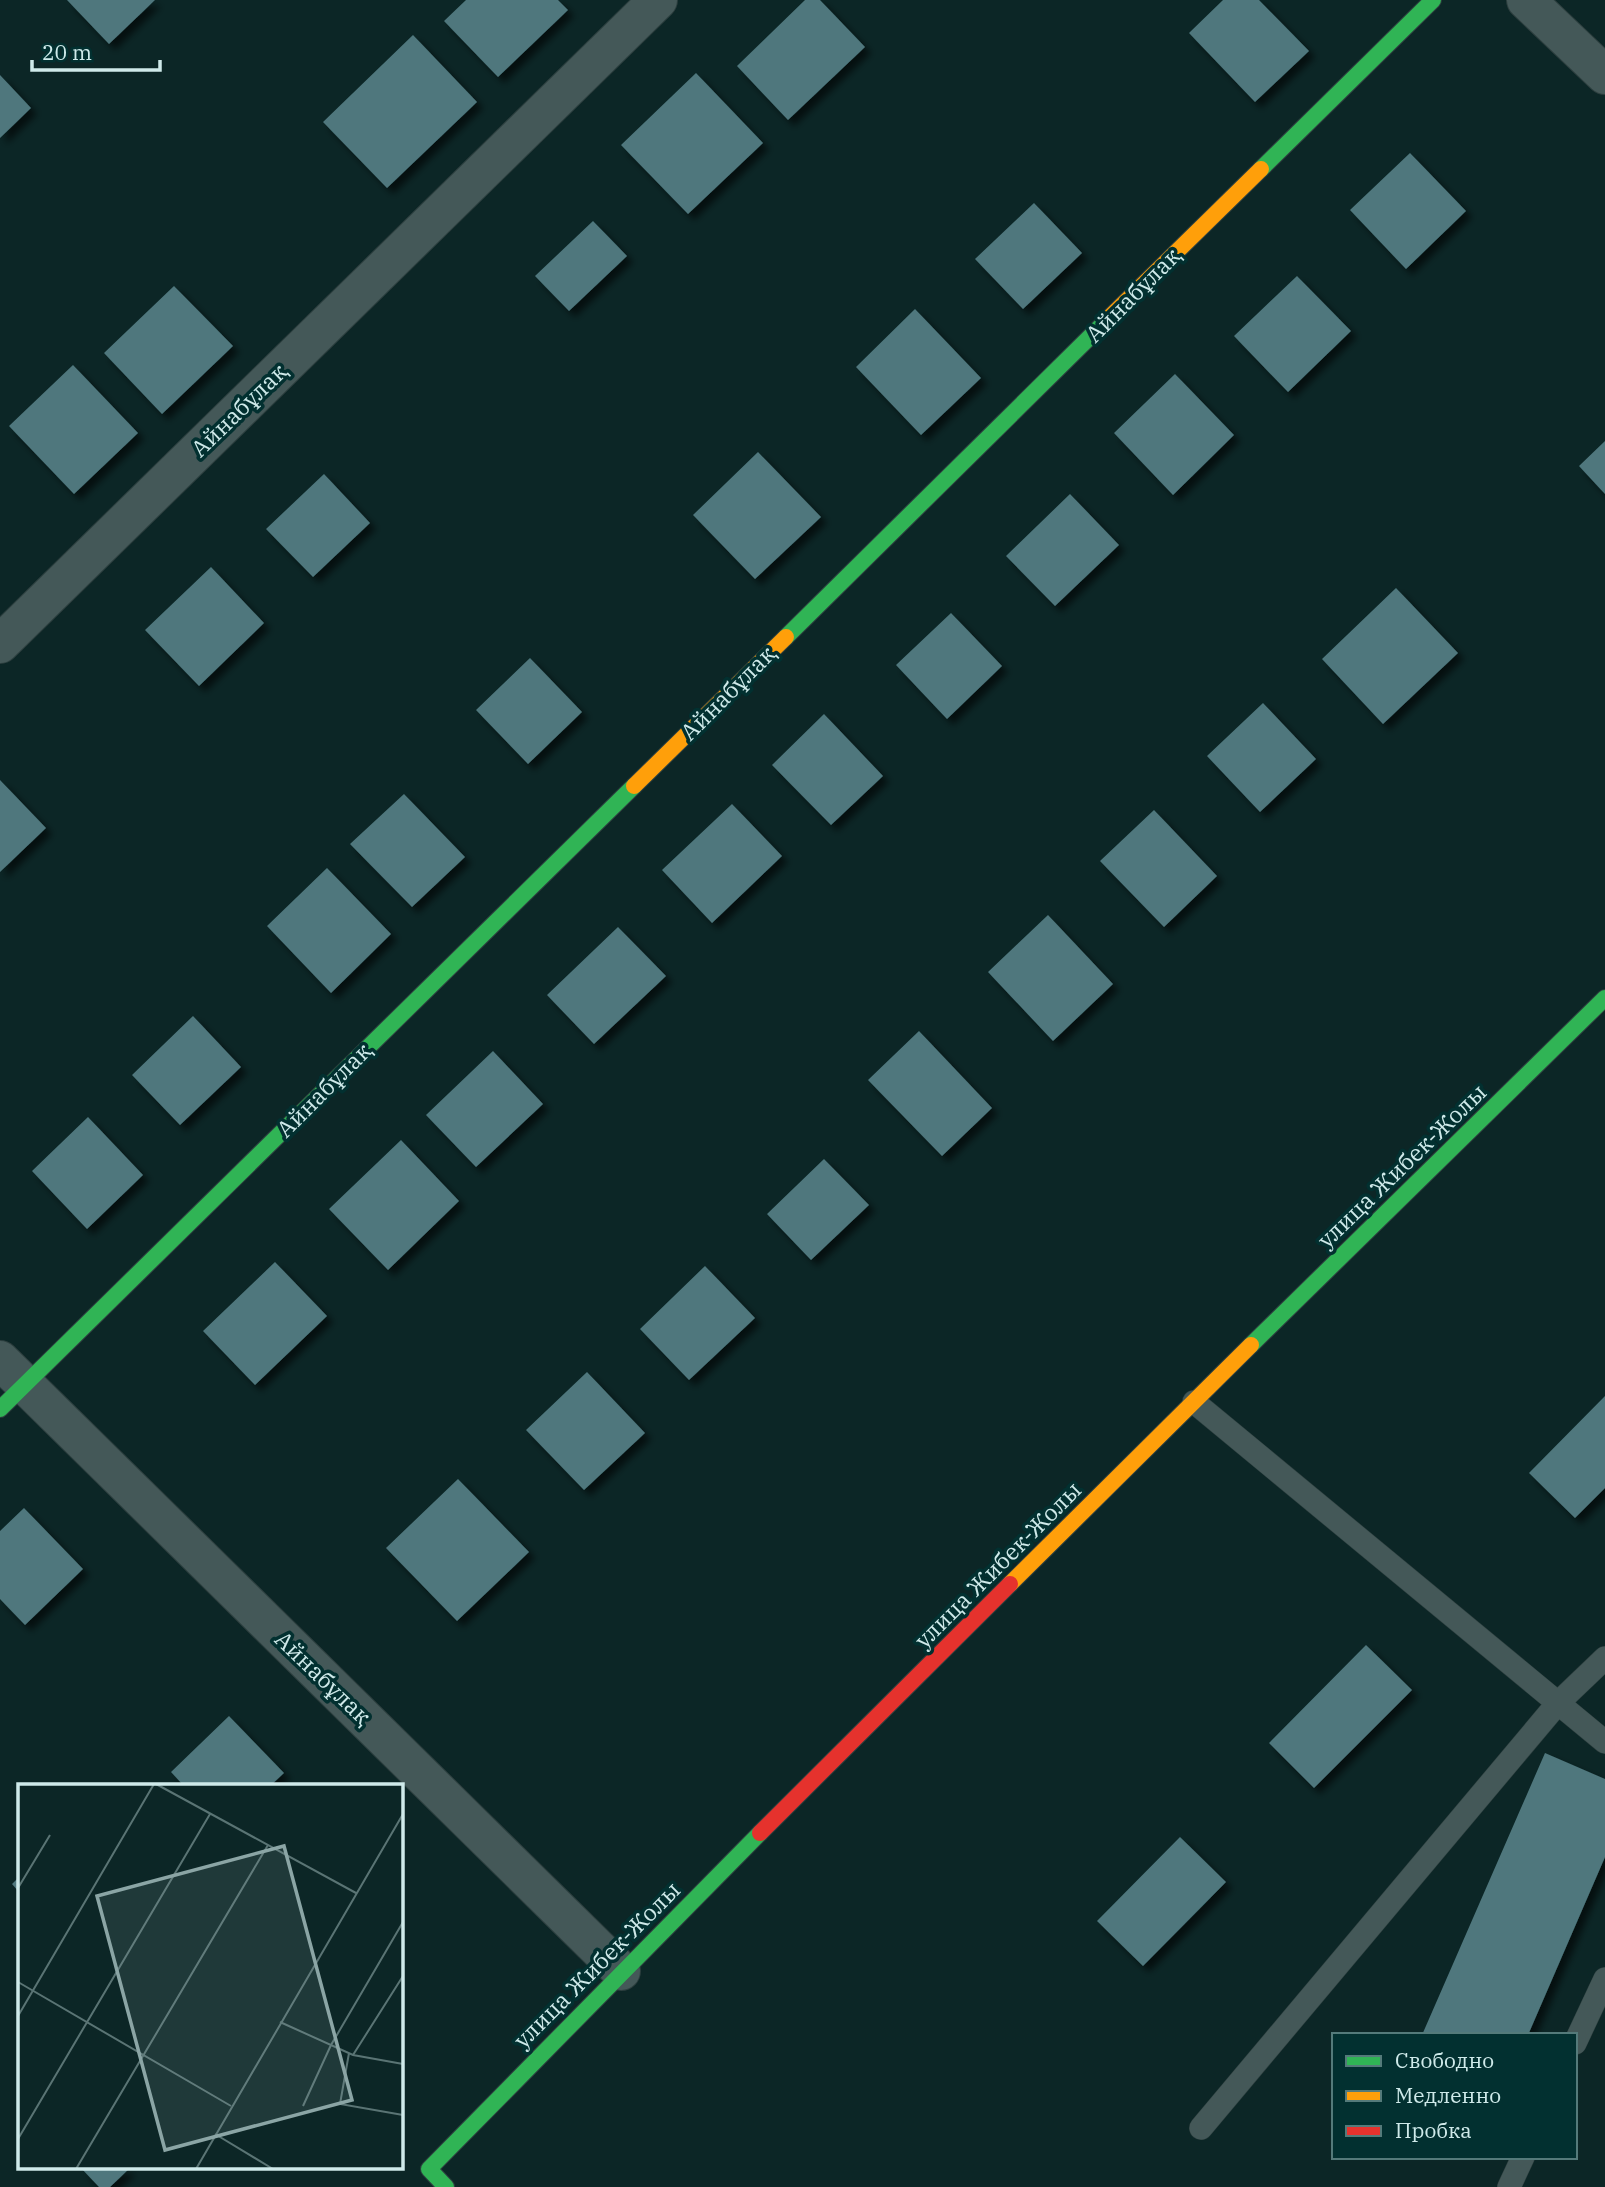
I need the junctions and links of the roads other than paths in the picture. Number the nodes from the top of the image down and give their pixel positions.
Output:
1 (658, 0) edge
2 (1433, 0) edge
3 (1526, 0) edge
4 (1605, 75) edge
5 (0, 644) edge
6 (1605, 998) edge
7 (8, 1385) edge
8 (1194, 1402) junction
9 (1605, 1658) edge
10 (1558, 1703) junction
11 (1605, 1742) edge
12 (621, 1971) junction
13 (1605, 1979) edge
14 (1577, 2039) edge
15 (1201, 2128) dead end
16 (1522, 2159) edge
17 (429, 2181) edge
18 (1509, 2187) edge

1 - 5 street, Айнабұлақ
2 - 7 street, Айнабұлақ
3 - 4 street
6 - 8 street, улица Жибек-Жолы
7 - 12 street, Айнабұлақ
8 - 10 lane
8 - 12 street, улица Жибек-Жолы
9 - 10 lane
10 - 11 lane
10 - 15 lane
12 - 17 street, улица Жибек-Жолы
13 - 14 lane
16 - 18 lane

